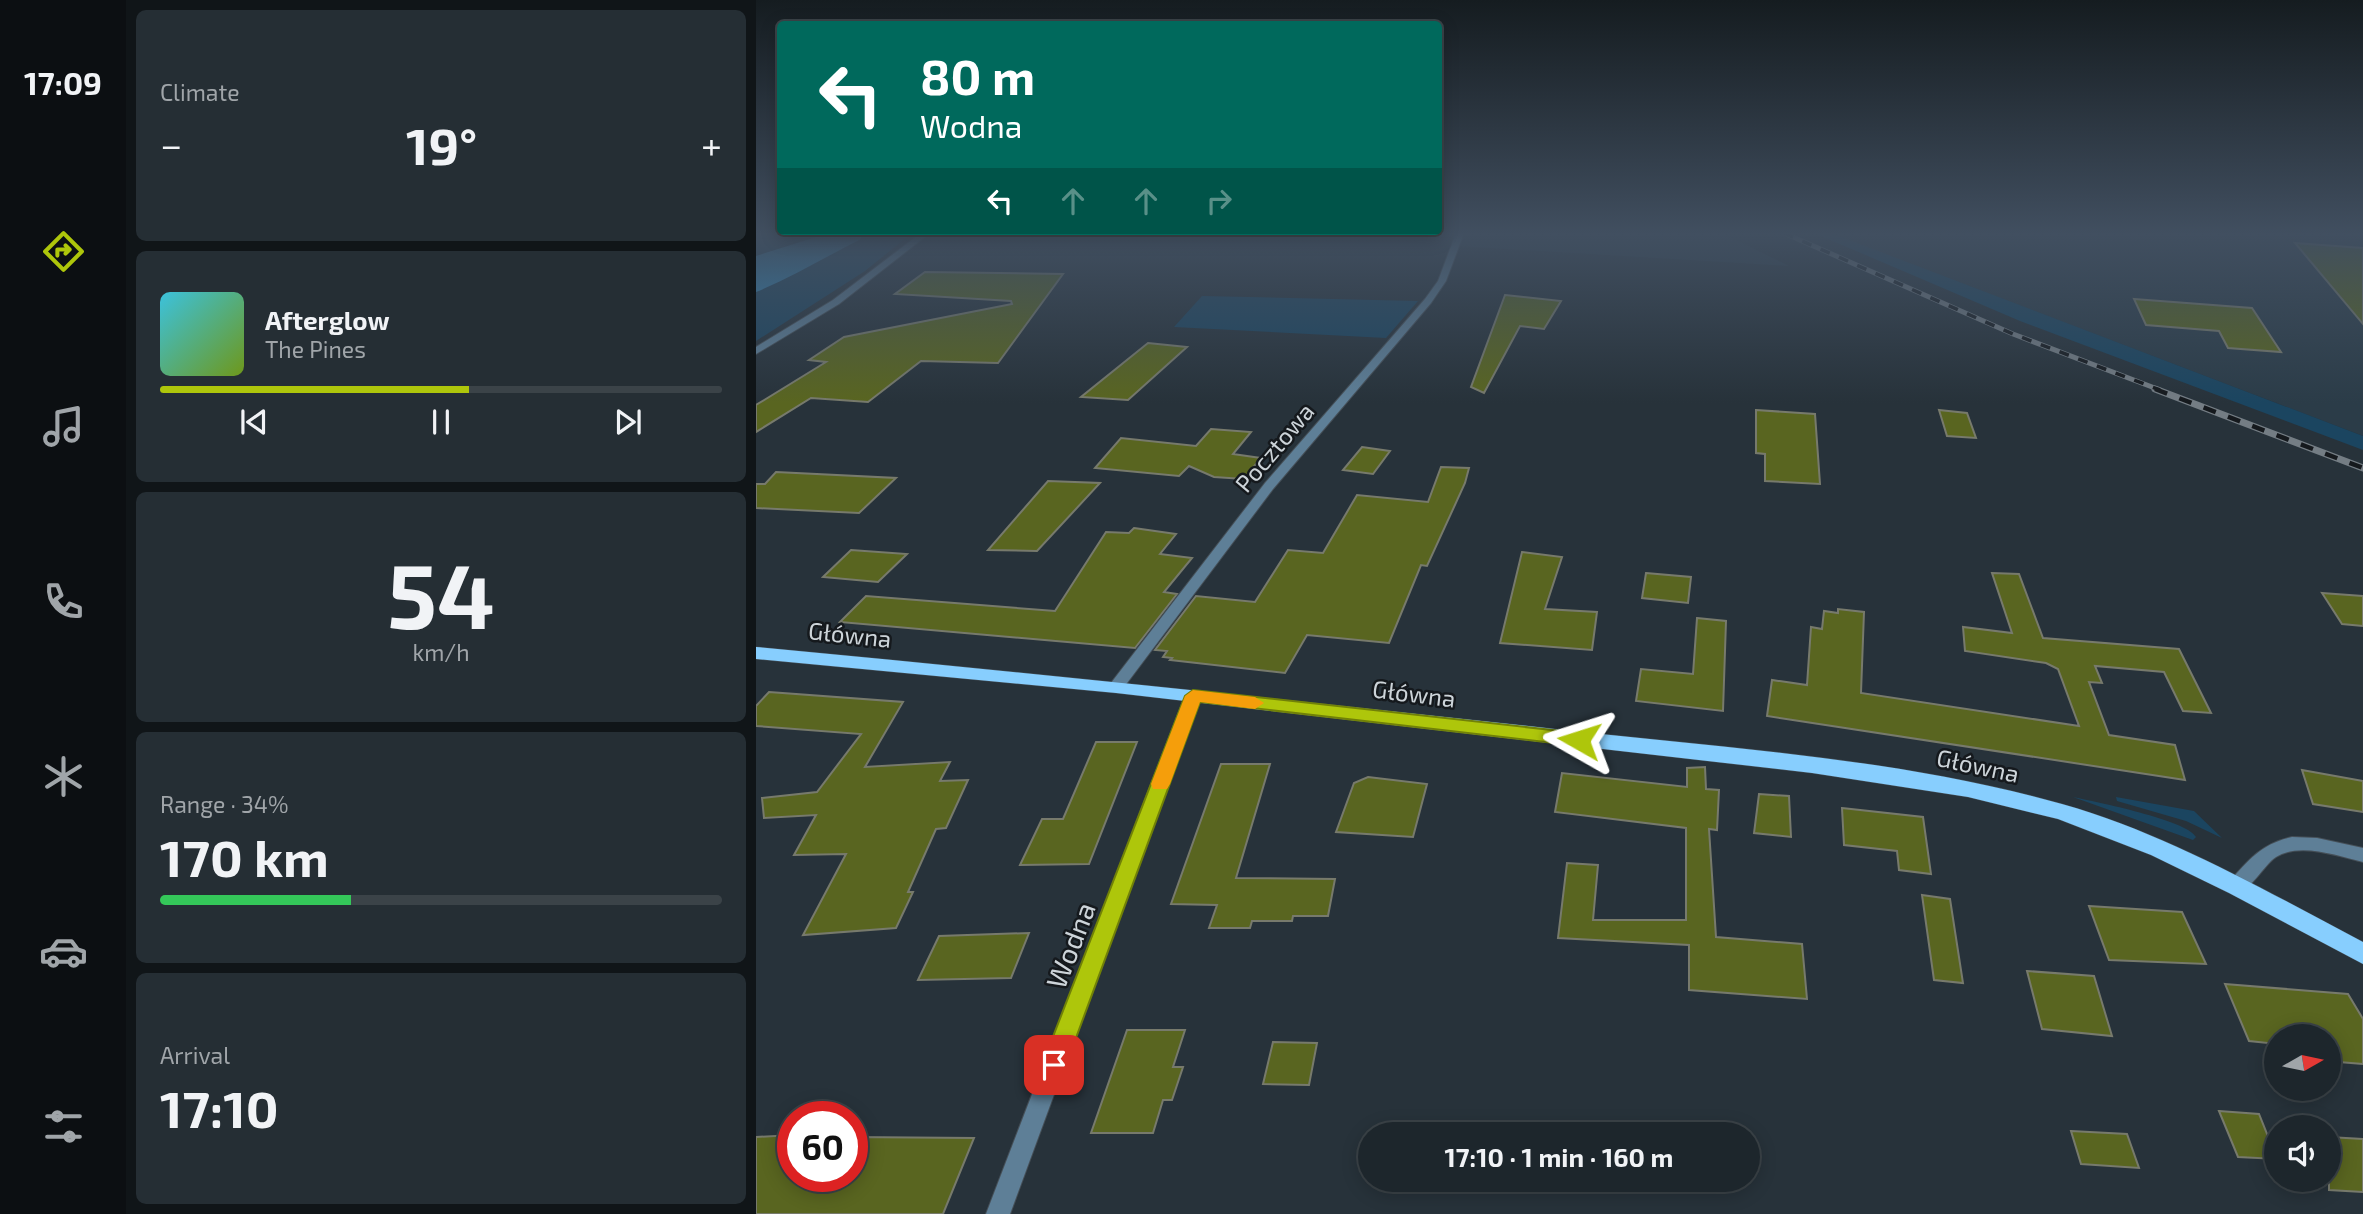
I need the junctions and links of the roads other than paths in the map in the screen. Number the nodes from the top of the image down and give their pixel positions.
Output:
1 (852, 290) edge
2 (1436, 290) edge
3 (756, 351) edge
4 (756, 653) edge
5 (1116, 687) junction
6 (1193, 696) junction
7 (2363, 855) edge
8 (2237, 886) junction
9 (2363, 954) edge
10 (998, 1214) edge

1 - 3 street
2 - 5 street, Pocztowa
4 - 5 main road, Główna
5 - 6 main road, Główna
6 - 8 main road, Główna
6 - 10 street, Wodna
7 - 8 street
8 - 9 main road

